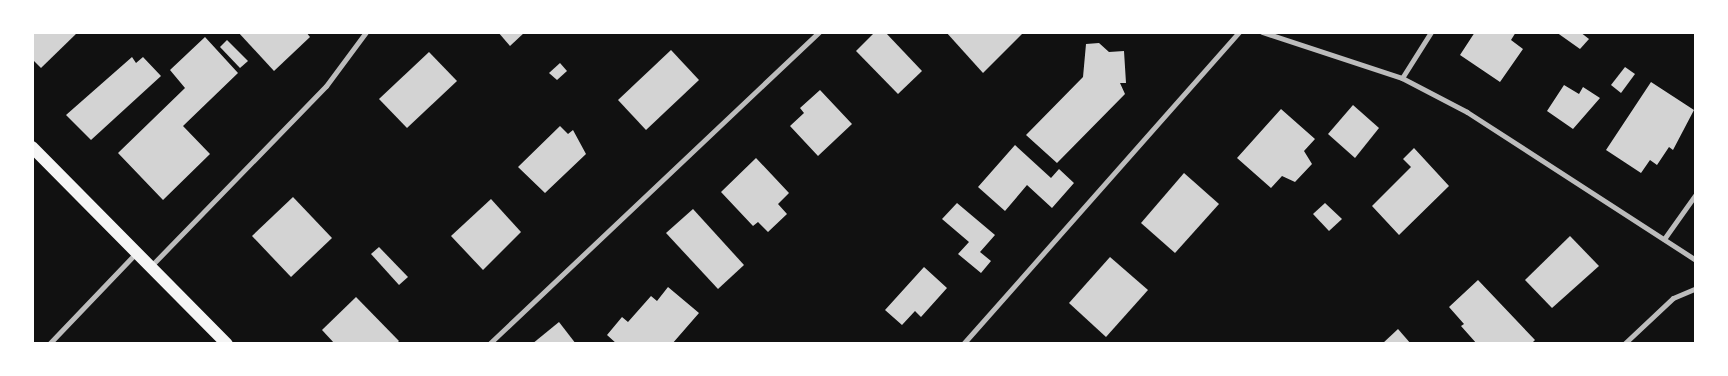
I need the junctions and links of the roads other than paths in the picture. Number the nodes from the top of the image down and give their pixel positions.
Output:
1 (366, 32) edge
2 (819, 32) edge
3 (1239, 32) edge
4 (1262, 32) edge
5 (1431, 32) edge
6 (1402, 78) junction
7 (32, 148) edge
8 (1696, 194) edge
9 (1664, 239) junction
10 (136, 253) junction
11 (1696, 260) edge
12 (150, 267) junction
13 (1696, 288) edge
14 (49, 344) edge
15 (227, 344) edge
16 (489, 344) edge
17 (963, 344) edge
18 (1624, 344) edge

1 - 12 street
2 - 16 street
3 - 17 street
4 - 6 street
5 - 6 street
6 - 9 street
7 - 10 main road
8 - 9 street
9 - 11 street
10 - 12 main road
10 - 14 street
12 - 15 main road
13 - 18 street

